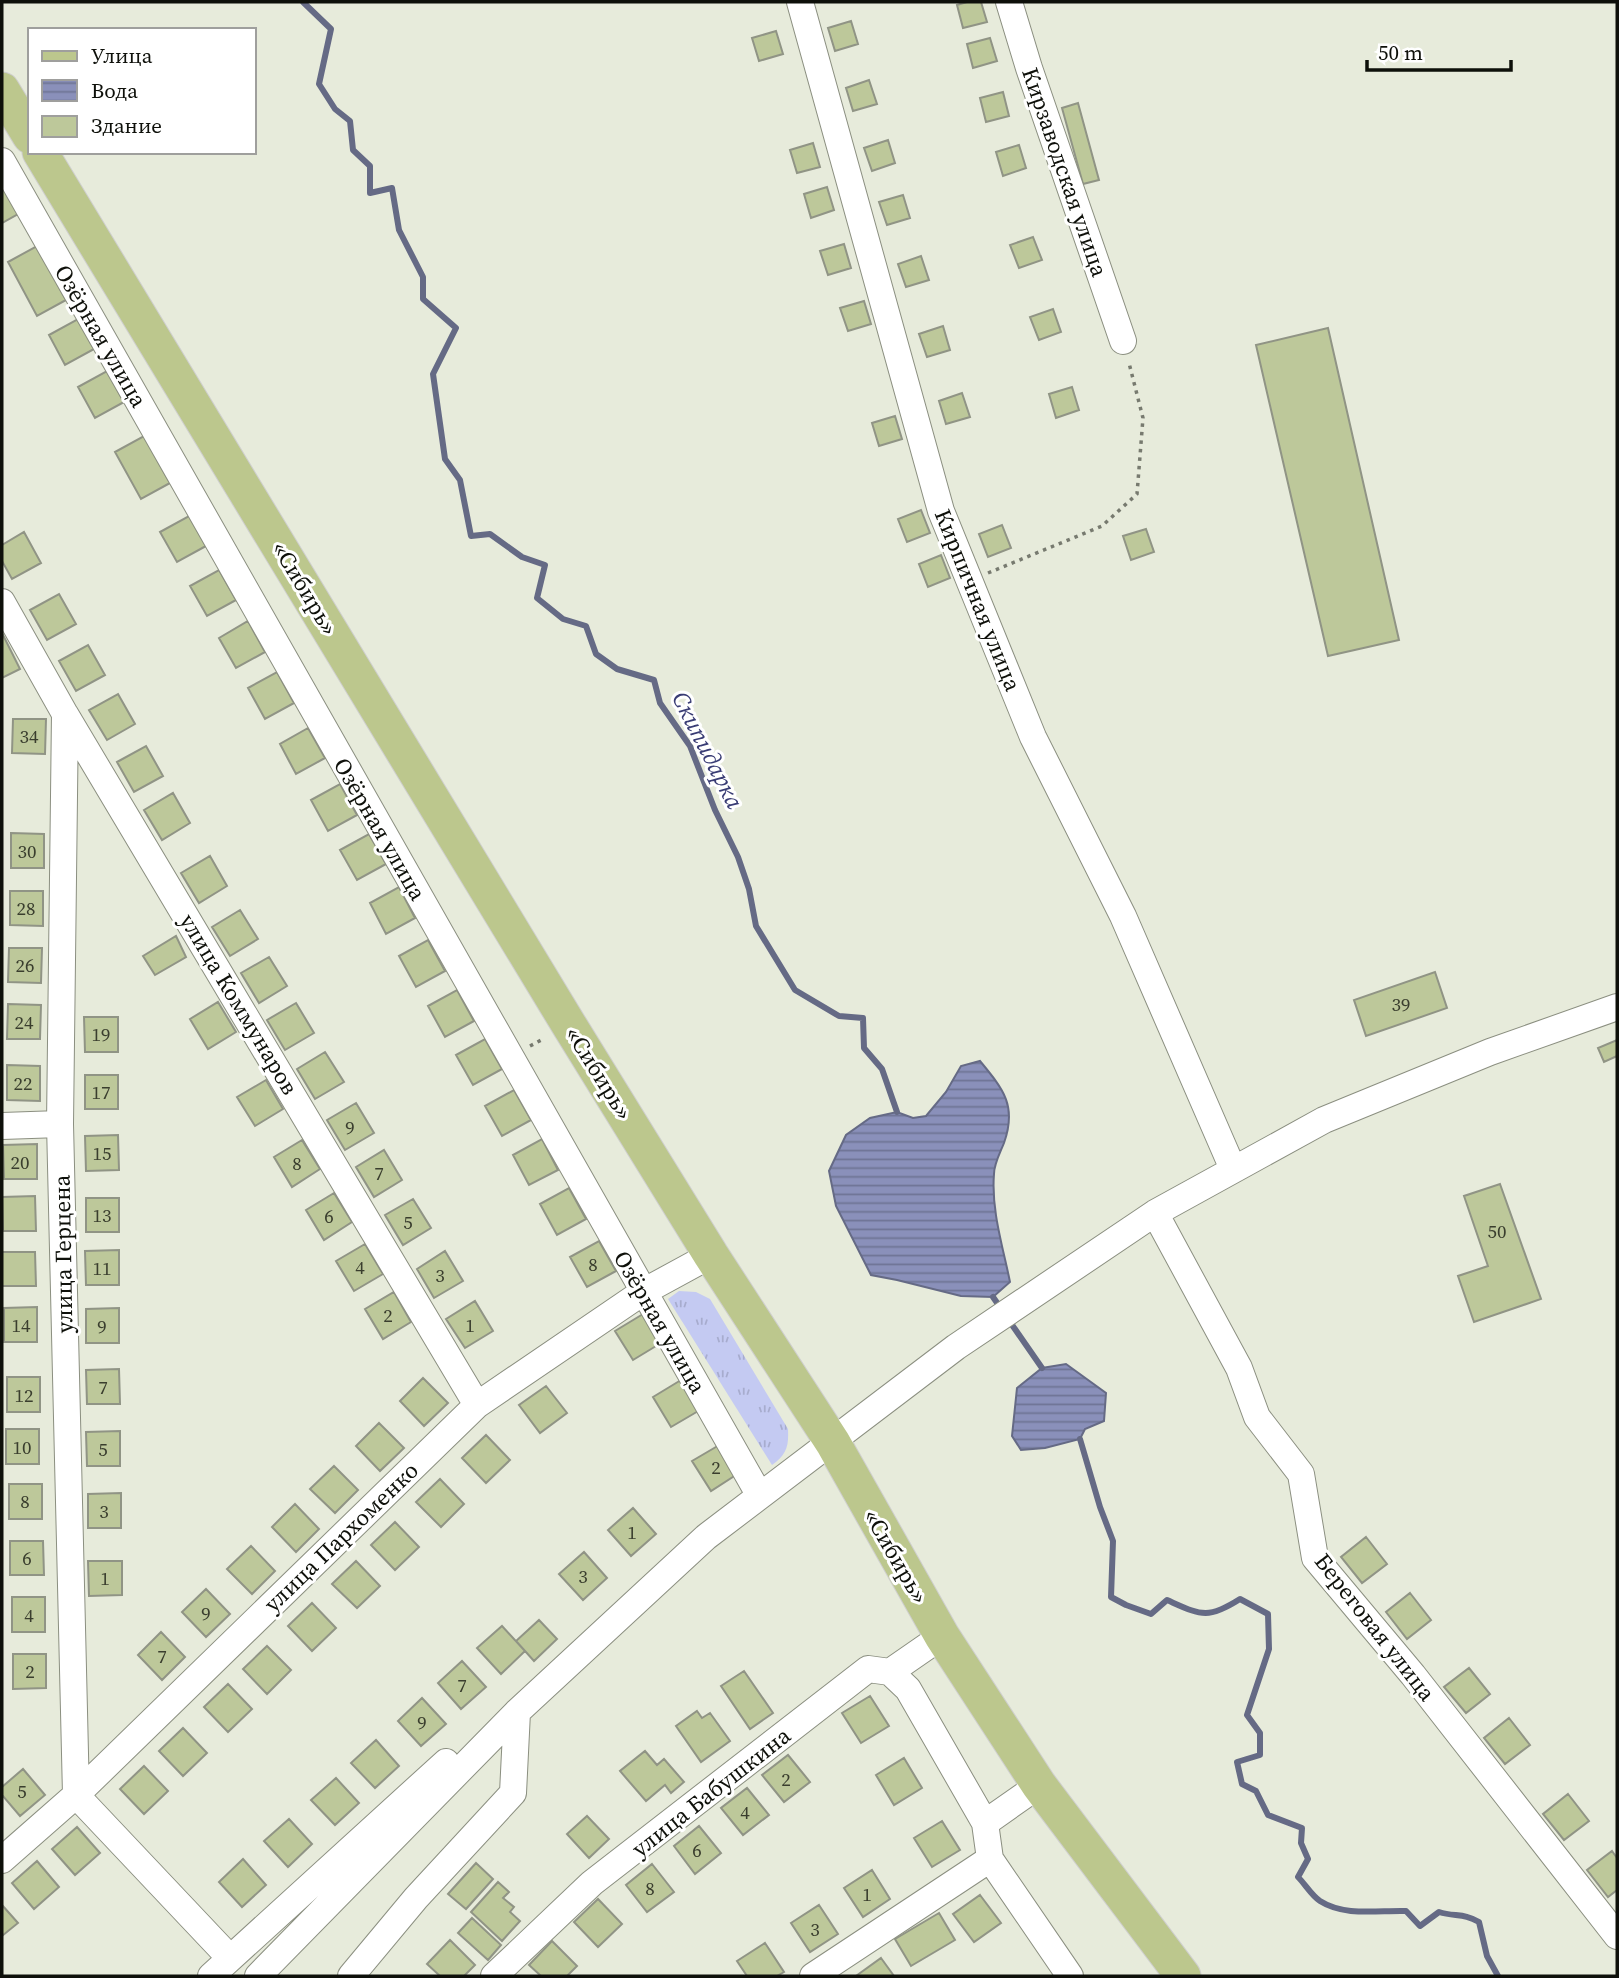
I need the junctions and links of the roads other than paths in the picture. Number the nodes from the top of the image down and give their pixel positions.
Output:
1 (800, 2) edge
2 (1009, 2) edge
3 (2, 90) edge
4 (28, 133) edge
5 (41, 154) edge
6 (2, 161) edge
7 (1123, 341) road end
8 (2, 602) edge
9 (65, 714) junction
10 (1617, 1007) edge
11 (60, 1124) junction
12 (2, 1126) edge
13 (1233, 1169) junction
14 (1155, 1213) junction
15 (711, 1255) junction
16 (643, 1292) junction
17 (477, 1405) junction
18 (833, 1443) junction
19 (760, 1496) junction
20 (942, 1636) junction
21 (577, 1655) junction
22 (890, 1672) junction
23 (517, 1712) junction
24 (1039, 1785) junction
25 (76, 1795) junction
26 (985, 1823) junction
27 (990, 1859) junction
28 (2, 1860) edge
29 (1617, 1936) edge
30 (220, 1967) edge
31 (258, 1976) edge
32 (351, 1976) edge
33 (494, 1976) edge
34 (813, 1976) edge
35 (1069, 1976) edge
36 (1184, 1976) edge

1 - 13 street, Кирпичная улица
2 - 7 street, Кирзаводская улица
3 - 4 main road
5 - 15 main road, «Сибирь»
6 - 16 street, Озёрная улица
8 - 9 street, улица Коммунаров
9 - 11 street, улица Герцена
9 - 17 street, улица Коммунаров
10 - 13 street
11 - 12 street
11 - 25 street, улица Герцена
13 - 14 street
14 - 18 street
14 - 29 street, Береговая улица
15 - 16 street, улица Пархоменко
15 - 18 main road, «Сибирь»
16 - 17 street, улица Пархоменко
16 - 19 street, Озёрная улица
17 - 25 street, улица Пархоменко
18 - 19 street
18 - 20 main road, «Сибирь»
19 - 21 street
20 - 22 street, улица Бабушкина
20 - 24 main road, «Сибирь»
21 - 23 street
21 - 30 street
22 - 26 street
22 - 33 street, улица Бабушкина
23 - 31 street
23 - 32 street
24 - 26 street
24 - 36 main road, «Сибирь»
25 - 28 street, улица Пархоменко
25 - 30 street
26 - 27 street
27 - 34 street
27 - 35 street

